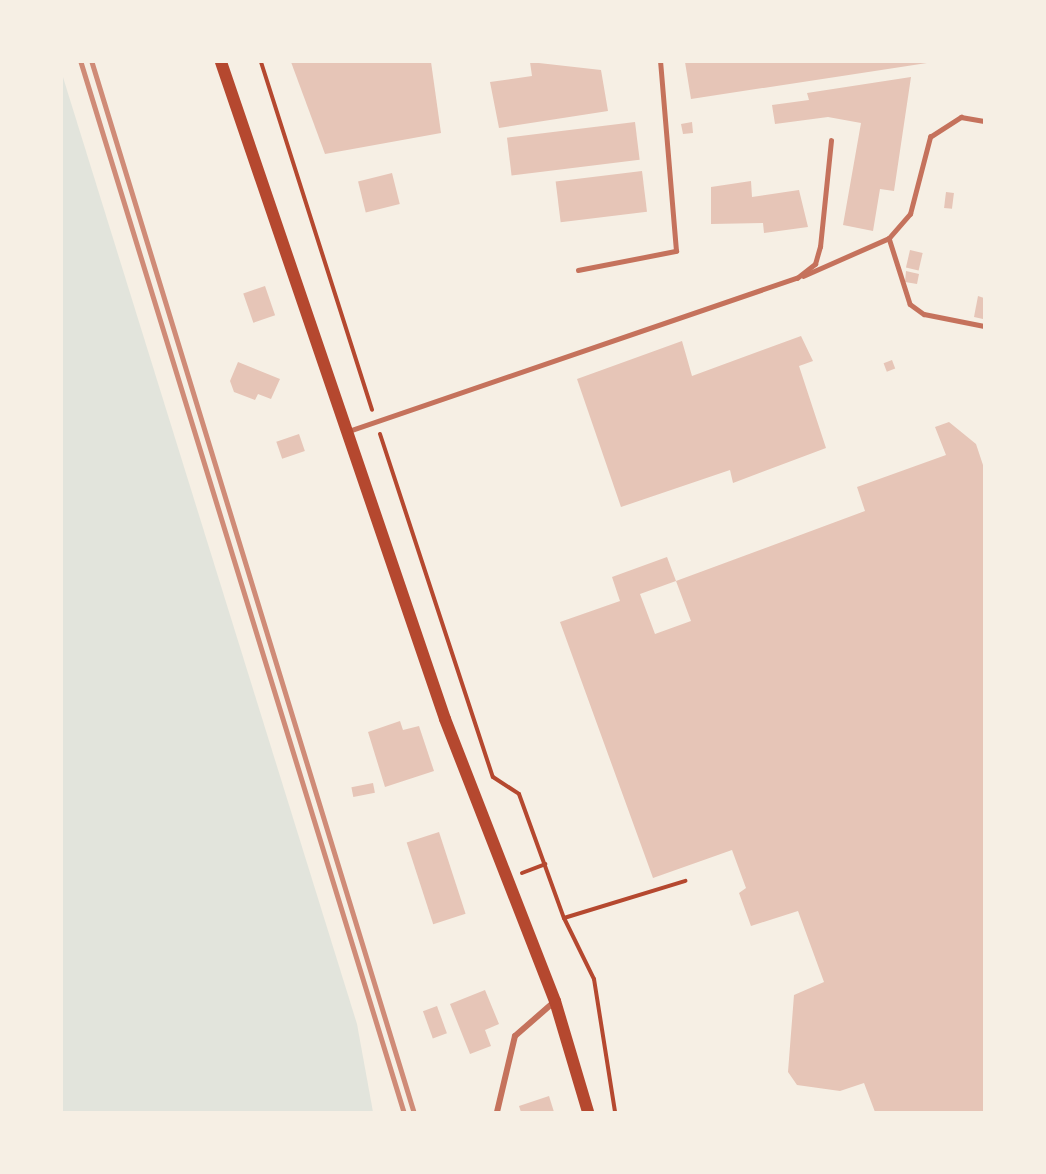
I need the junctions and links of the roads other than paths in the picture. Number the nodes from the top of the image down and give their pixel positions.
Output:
1 (221, 62) edge
2 (660, 62) edge
3 (984, 121) edge
4 (831, 141) dead end
5 (889, 238) junction
6 (578, 270) dead end
7 (797, 278) junction
8 (984, 326) edge
9 (346, 432) junction
10 (555, 1001) junction
11 (497, 1113) edge
12 (588, 1113) edge

1 - 9 main road
2 - 6 lane
3 - 5 lane
4 - 7 lane
5 - 7 lane
5 - 8 lane
7 - 9 lane
9 - 10 main road
10 - 11 street
10 - 12 main road

